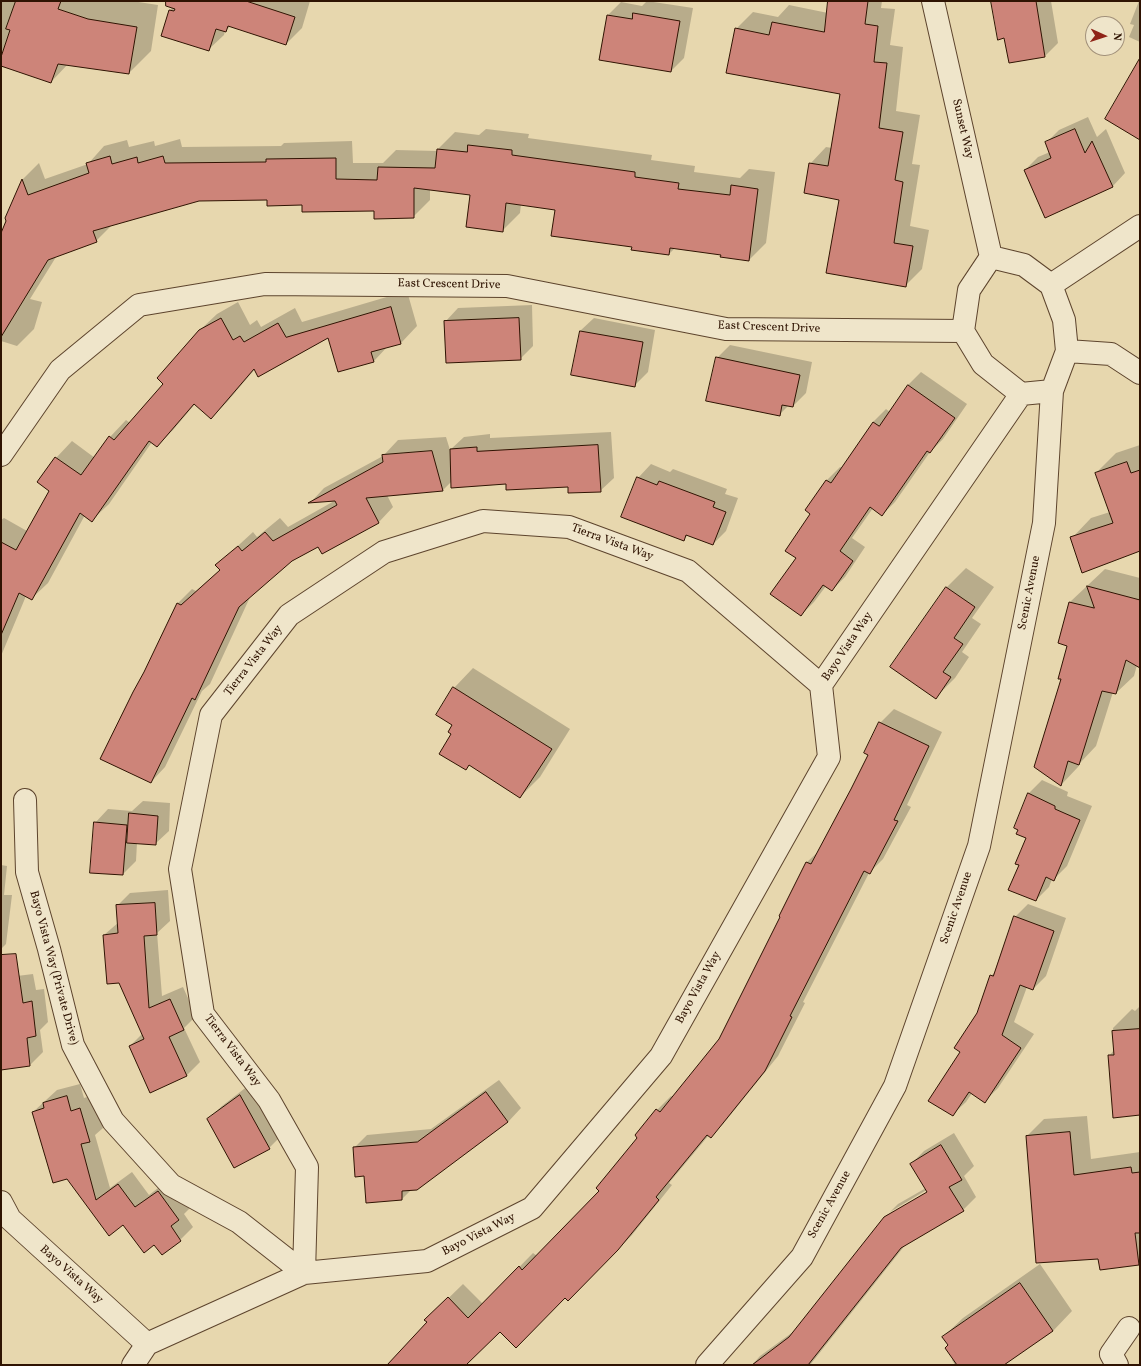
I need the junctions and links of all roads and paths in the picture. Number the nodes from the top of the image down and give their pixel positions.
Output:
1 (933, 1) edge
2 (1140, 226) edge
3 (990, 257) junction
4 (1051, 285) junction
5 (963, 330) junction
6 (1067, 351) junction
7 (1140, 373) edge
8 (1052, 391) junction
9 (1021, 394) junction
10 (1, 455) edge
11 (821, 685) junction
12 (25, 800) dead end
13 (1, 1202) edge
14 (304, 1273) junction
15 (1129, 1328) dead end
16 (147, 1344) junction
17 (132, 1365) edge
18 (707, 1365) edge
19 (1117, 1365) edge

1 - 3 street, Sunset Way
2 - 4 street
3 - 4 street
3 - 5 street
4 - 6 street
5 - 9 street
5 - 10 street, East Crescent Drive
6 - 7 street
6 - 8 street
8 - 9 street
8 - 18 street, Scenic Avenue
9 - 11 street, Bayo Vista Way
11 - 14 street, Bayo Vista Way
11 - 14 street, Tierra Vista Way
12 - 14 street, Bayo Vista Way (Private Drive)
13 - 16 street, Bayo Vista Way
14 - 16 street, Bayo Vista Way
15 - 19 street
16 - 17 street

